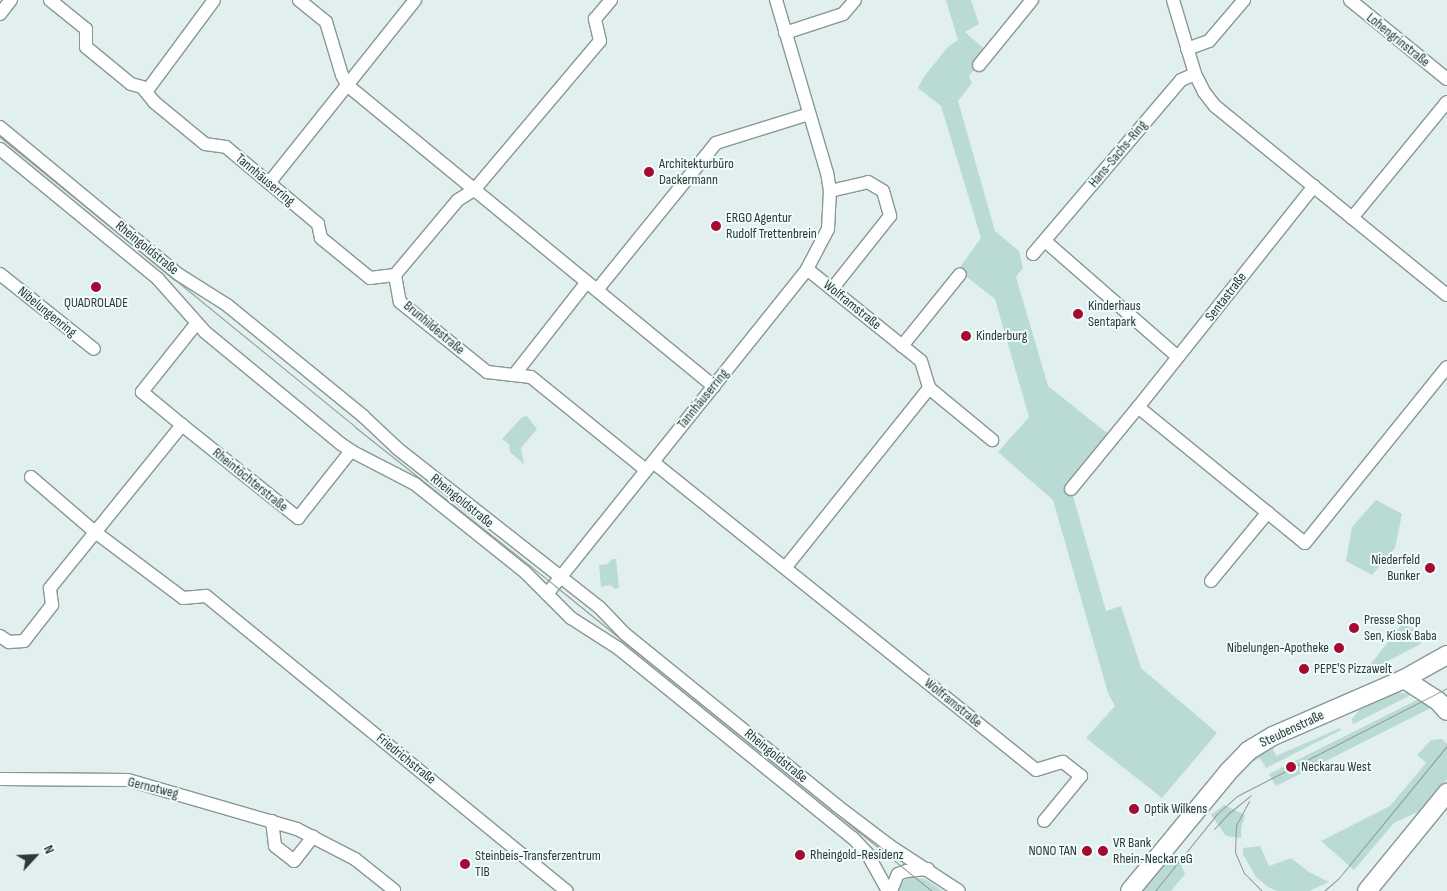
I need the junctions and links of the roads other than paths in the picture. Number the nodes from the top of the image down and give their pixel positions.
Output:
1 (11, 0) edge
2 (50, 0) edge
3 (214, 0) edge
4 (299, 0) edge
5 (415, 0) edge
6 (611, 0) edge
7 (776, 0) edge
8 (855, 0) edge
9 (1032, 0) edge
10 (1173, 0) edge
11 (1244, 0) edge
12 (1350, 0) edge
13 (0, 14) edge
14 (785, 33) junction
15 (1187, 49) junction
16 (979, 65) dead end
17 (1195, 74) junction
18 (1447, 79) edge
19 (347, 85) junction
20 (146, 92) junction
21 (1447, 102) edge
22 (810, 114) junction
23 (0, 127) edge
24 (0, 149) edge
25 (269, 183) junction
26 (1314, 186) junction
27 (474, 190) junction
28 (830, 191) junction
29 (1352, 218) junction
30 (1044, 241) junction
31 (1033, 254) dead end
32 (807, 269) junction
33 (0, 274) edge
34 (960, 274) dead end
35 (395, 275) junction
36 (592, 286) junction
37 (832, 288) junction
38 (1447, 295) edge
39 (196, 324) junction
40 (902, 346) junction
41 (94, 349) dead end
42 (1178, 357) junction
43 (1447, 367) edge
44 (514, 375) junction
45 (714, 386) junction
46 (929, 388) junction
47 (1138, 407) junction
48 (182, 425) junction
49 (992, 440) dead end
50 (351, 451) junction
51 (650, 466) junction
52 (31, 477) dead end
53 (1071, 489) dead end
54 (1268, 512) junction
55 (95, 532) junction
56 (785, 568) junction
57 (561, 576) junction
58 (1212, 581) dead end
59 (547, 594) junction
60 (0, 636) edge
61 (1447, 655) edge
62 (1404, 679) junction
63 (1447, 712) edge
64 (0, 778) edge
65 (1447, 793) edge
66 (272, 821) junction
67 (1044, 821) dead end
68 (313, 837) junction
69 (928, 870) junction
70 (394, 890) edge
71 (567, 891) edge
72 (889, 891) edge
73 (959, 891) edge
74 (1130, 891) edge
75 (1367, 891) edge

1 - 13 street
2 - 20 street, Tannhäuserring
3 - 20 street
4 - 19 street
5 - 19 street
6 - 27 street
7 - 14 street, Tannhäuserring
8 - 14 street
9 - 16 street
10 - 15 street
11 - 15 street
12 - 18 street, Lohengrinstraße
14 - 22 street, Tannhäuserring
15 - 17 street
17 - 26 street
17 - 30 street, Hans-Sachs-Ring
19 - 25 street
19 - 27 street
20 - 25 street, Tannhäuserring
21 - 29 street
22 - 28 street, Tannhäuserring
22 - 36 street
23 - 57 street, Rheingoldstraße
24 - 39 street, Rheingoldstraße
25 - 35 street, Tannhäuserring
26 - 29 street
26 - 42 street, Sentastraße
27 - 35 street
27 - 36 street
28 - 32 street, Tannhäuserring
28 - 37 street
29 - 38 street
30 - 31 street, Hans-Sachs-Ring
30 - 42 street
32 - 37 street, Wolframstraße
32 - 45 street, Tannhäuserring
33 - 41 street, Nibelungenring
34 - 40 street
35 - 44 street, Brunhildestraße
36 - 44 street
36 - 45 street
37 - 40 street, Wolframstraße
39 - 48 street, Rheintöchterstraße
39 - 50 street, Rheingoldstraße
40 - 46 street, Wolframstraße
42 - 47 street, Sentastraße
43 - 54 street
44 - 51 street, Brunhildestraße
45 - 51 street, Tannhäuserring
46 - 49 street
46 - 56 street
47 - 53 street, Sentastraße
47 - 54 street
48 - 50 street, Rheintöchterstraße
48 - 55 street
50 - 59 street, Rheingoldstraße
51 - 56 street, Wolframstraße
51 - 57 street, Tannhäuserring
52 - 55 street
54 - 58 street
55 - 60 street
55 - 71 street, Friedrichstraße
56 - 67 street, Wolframstraße
57 - 59 street, Tannhäuserring
57 - 69 street, Rheingoldstraße
59 - 72 street, Rheingoldstraße
61 - 62 street, Steubenstraße
62 - 63 street
62 - 74 street, Steubenstraße
64 - 66 street, Gernotweg
65 - 75 street
66 - 68 street, Gernotweg
66 - 68 street
68 - 70 street, Gernotweg
69 - 72 street, Rheingoldstraße
69 - 73 street, Rheingoldstraße

